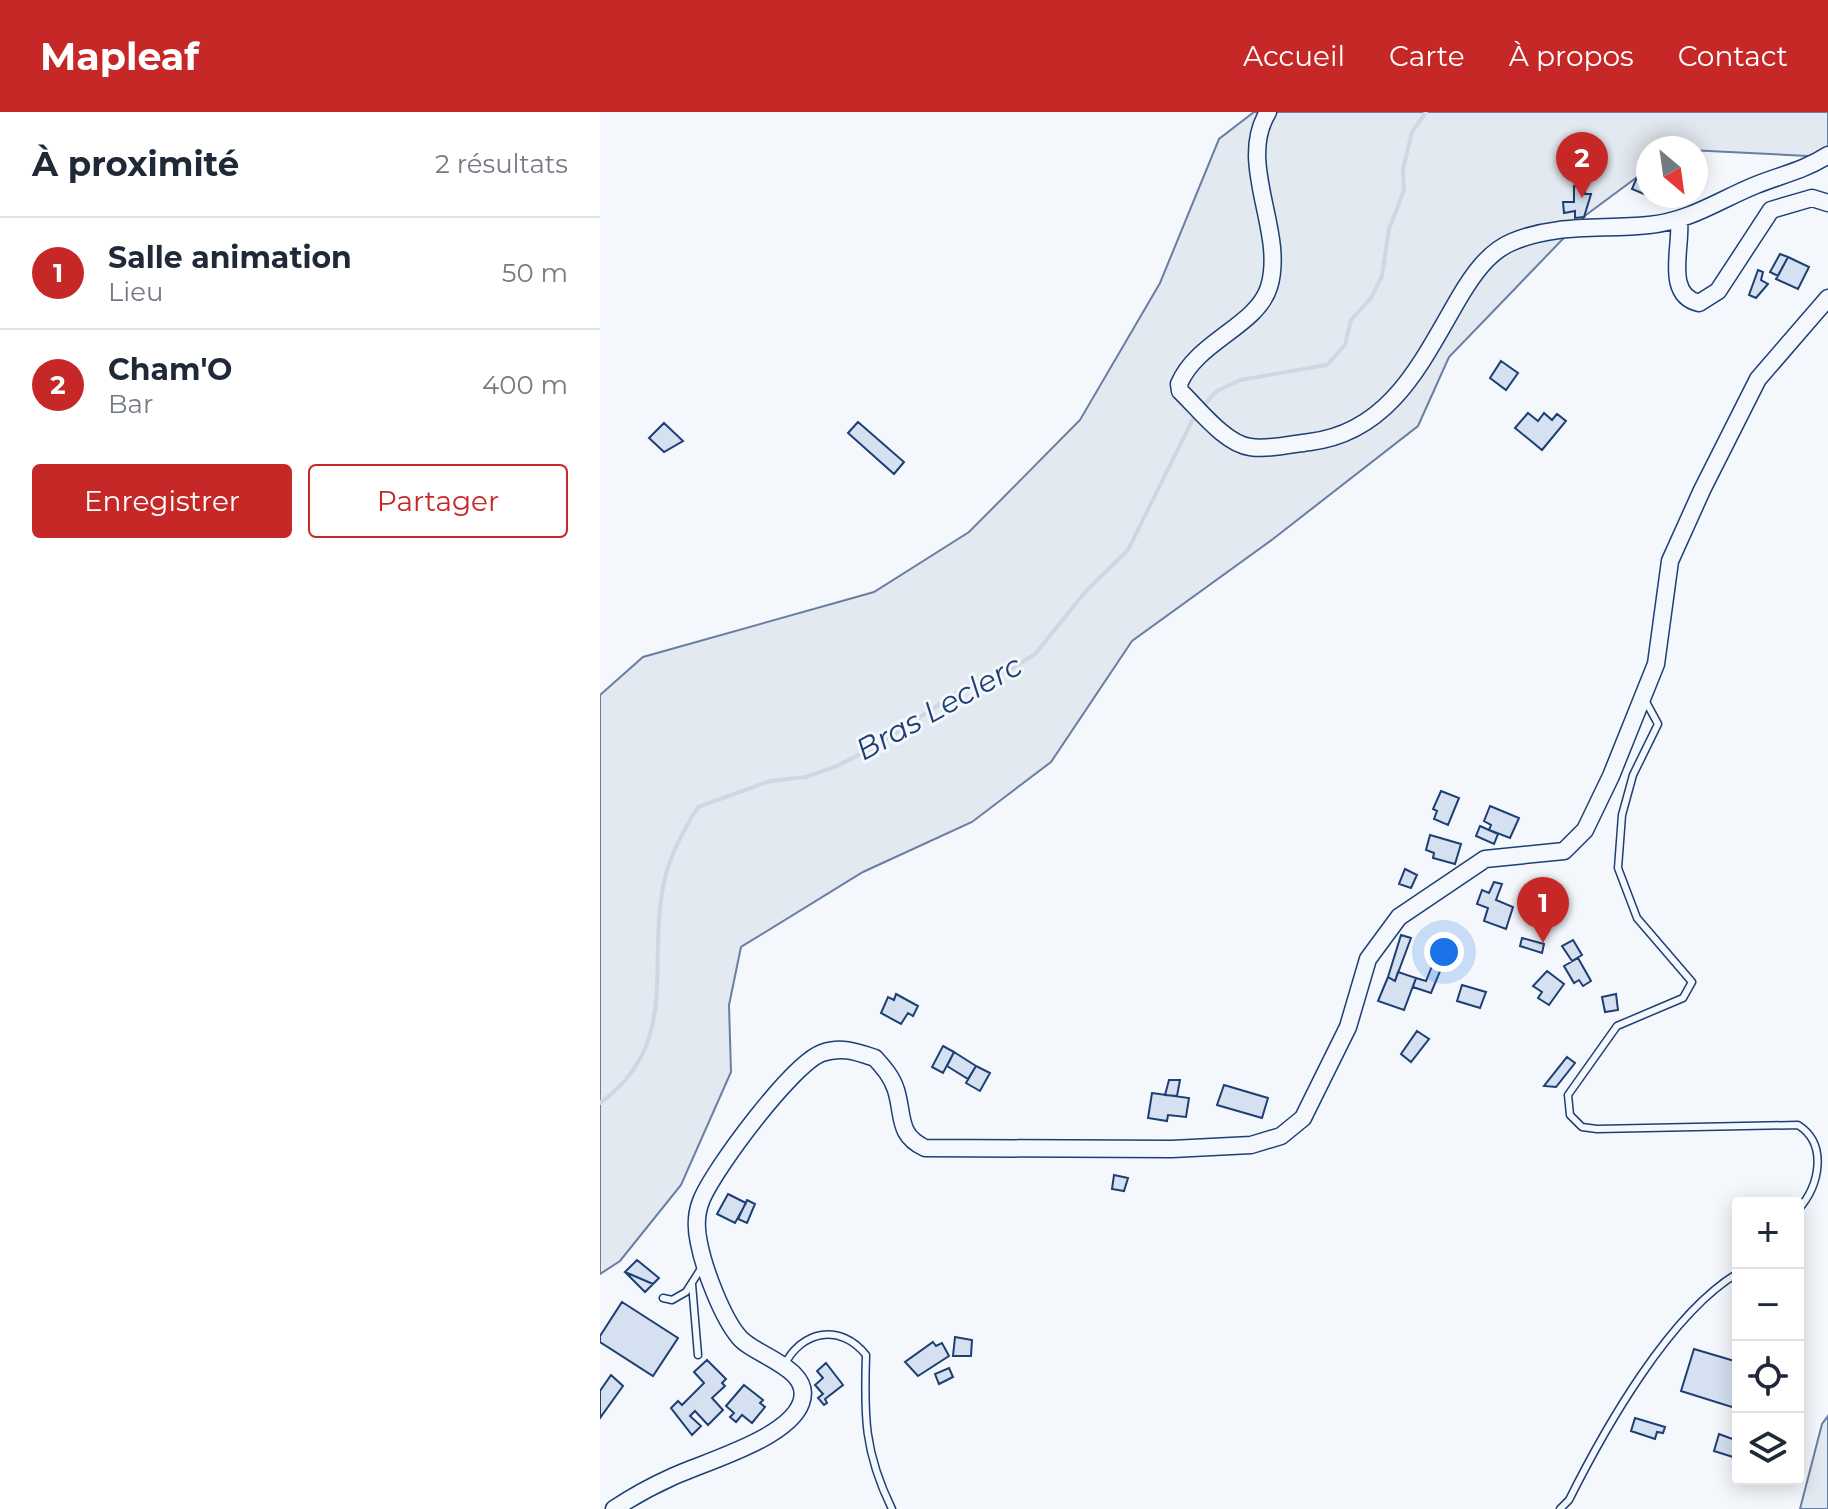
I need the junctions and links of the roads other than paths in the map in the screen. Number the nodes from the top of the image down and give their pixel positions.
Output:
1 (1268, 112) edge
2 (1828, 155) edge
3 (1828, 203) edge
4 (1679, 221) junction
5 (1828, 298) edge
6 (1644, 698) junction
7 (1804, 1203) edge
8 (704, 1264) junction
9 (1732, 1277) edge
10 (692, 1284) junction
11 (663, 1298) dead end
12 (698, 1355) dead end
13 (784, 1366) junction
14 (614, 1509) edge
15 (892, 1509) edge
16 (1560, 1509) edge

1 - 4 main road
2 - 4 main road
3 - 4 main road
5 - 6 main road
6 - 7 lane
6 - 8 main road
8 - 10 lane
8 - 13 main road
9 - 16 lane
10 - 11 lane
10 - 12 lane
13 - 14 main road
13 - 15 lane

